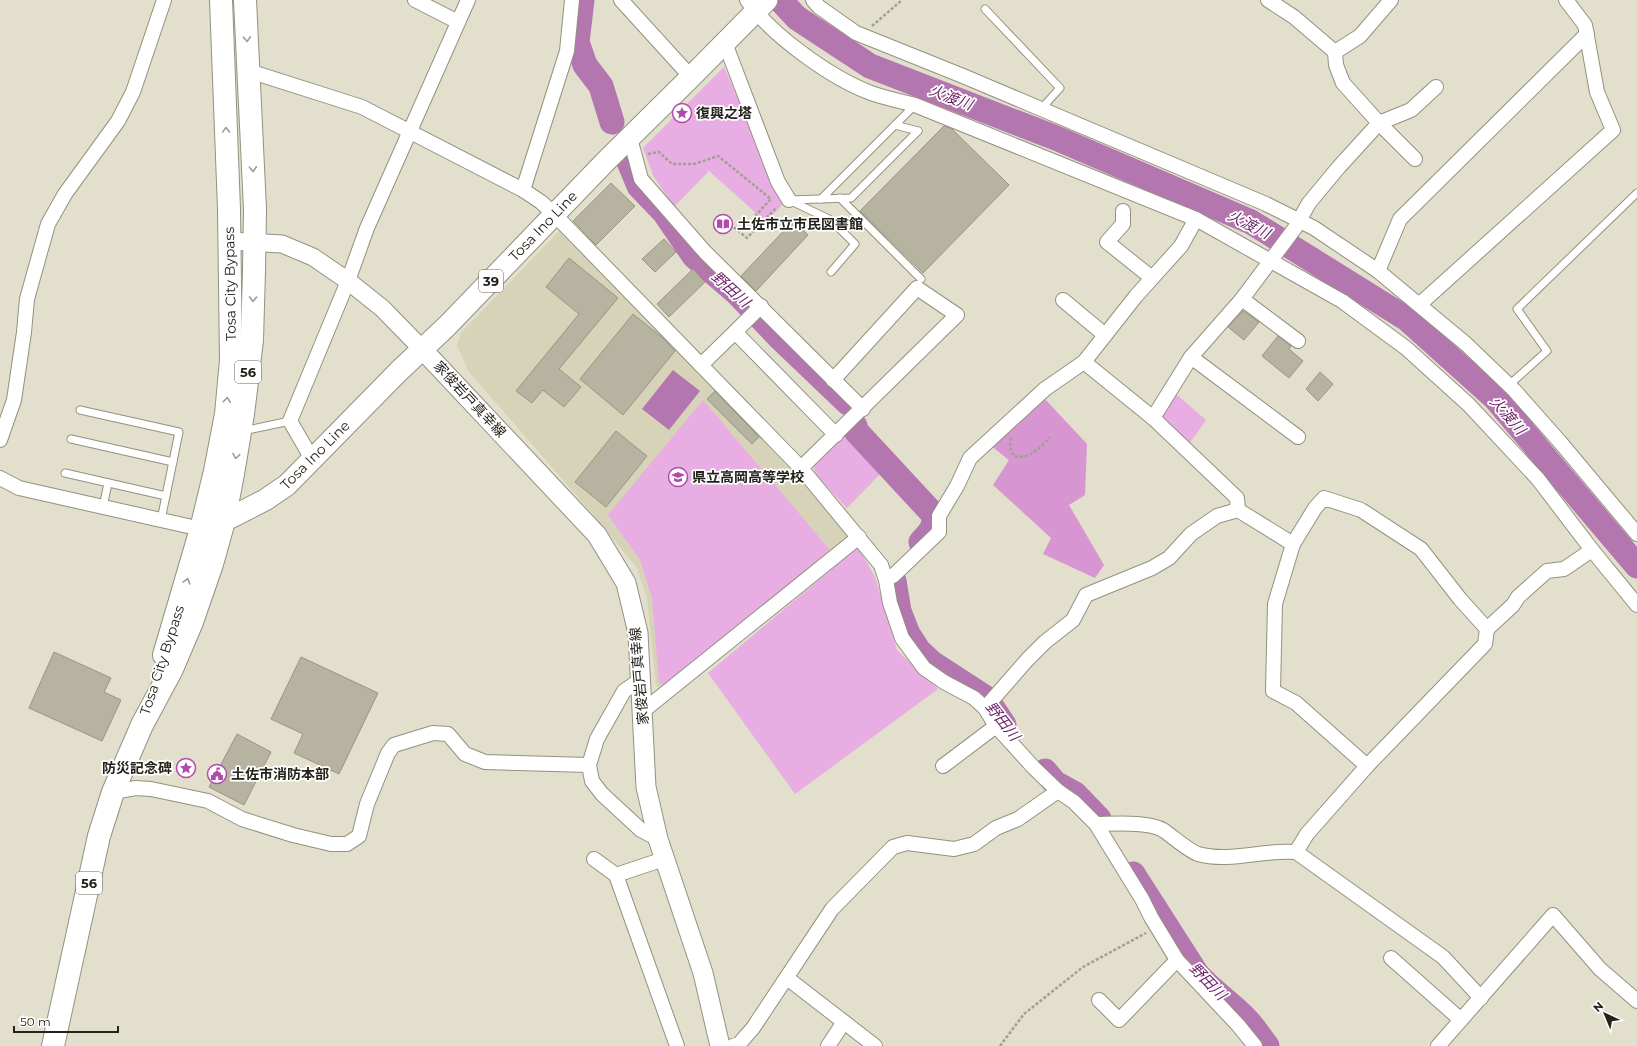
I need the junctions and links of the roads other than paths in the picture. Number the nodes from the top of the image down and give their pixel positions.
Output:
1 (164, 0) edge
2 (221, 0) edge
3 (245, 0) edge
4 (416, 0) edge
5 (468, 0) edge
6 (572, 0) edge
7 (621, 0) edge
8 (813, 0) edge
9 (1268, 0) edge
10 (1391, 0) edge
11 (1566, 0) edge
12 (758, 4) edge
13 (984, 9) dead end
14 (458, 22) junction
15 (1587, 34) junction
16 (725, 43) junction
17 (1335, 52) junction
18 (249, 71) junction
19 (692, 77) junction
20 (1436, 87) dead end
21 (914, 106) junction
22 (1041, 109) junction
23 (1379, 123) junction
24 (895, 125) junction
25 (410, 132) junction
26 (633, 147) junction
27 (1415, 159) dead end
28 (523, 190) junction
29 (1637, 193) edge
30 (788, 198) junction
31 (840, 198) junction
32 (822, 199) junction
33 (1122, 211) dead end
34 (554, 214) junction
35 (1196, 219) junction
36 (1297, 224) junction
37 (230, 241) junction
38 (255, 242) junction
39 (1273, 256) junction
40 (1378, 271) junction
41 (831, 272) dead end
42 (1152, 278) junction
43 (921, 279) dead end
44 (348, 281) junction
45 (1242, 298) junction
46 (1063, 300) dead end
47 (1420, 304) junction
48 (761, 306) junction
49 (735, 332) junction
50 (1105, 335) junction
51 (1298, 341) dead end
52 (422, 349) junction
53 (1192, 357) junction
54 (1084, 362) junction
55 (701, 365) junction
56 (833, 380) junction
57 (1509, 385) junction
58 (863, 409) junction
59 (80, 410) dead end
60 (1153, 418) junction
61 (290, 421) junction
62 (240, 431) junction
63 (836, 435) junction
64 (1298, 437) dead end
65 (71, 439) dead end
66 (0, 440) edge
67 (312, 459) junction
68 (173, 462) junction
69 (801, 468) junction
70 (65, 473) dead end
71 (0, 478) edge
72 (108, 483) junction
73 (166, 496) junction
74 (103, 507) junction
75 (1238, 510) junction
76 (161, 520) junction
77 (224, 521) junction
78 (201, 529) junction
79 (1637, 534) edge
80 (859, 537) junction
81 (1293, 544) junction
82 (1592, 550) junction
83 (886, 580) junction
84 (1637, 605) edge
85 (1487, 629) junction
86 (640, 680) junction
87 (985, 708) junction
88 (643, 711) junction
89 (142, 725) junction
90 (996, 726) junction
91 (589, 765) junction
92 (943, 766) dead end
93 (1367, 766) junction
94 (1058, 791) junction
95 (113, 792) junction
96 (1096, 824) junction
97 (658, 839) junction
98 (1296, 852) junction
99 (594, 859) dead end
100 (664, 859) junction
101 (616, 875) junction
102 (1391, 958) dead end
103 (1176, 960) junction
104 (786, 978) junction
105 (1481, 998) junction
106 (1099, 1000) dead end
107 (1637, 1001) edge
108 (1461, 1020) junction
109 (844, 1022) junction
110 (53, 1046) edge
111 (677, 1046) edge
112 (720, 1046) edge
113 (733, 1046) edge
114 (828, 1046) edge
115 (875, 1046) edge
116 (1255, 1046) edge
117 (1438, 1046) edge

1 - 66 street
37 -> 2 highway, Tosa City Bypass / 56
3 -> 18 highway, Tosa City Bypass / 56
4 - 14 street
5 - 14 street
6 - 28 street
7 - 19 street
8 - 22 street
9 - 17 street
10 - 17 street
11 - 15 street
12 - 16 main road, Tosa Ino Line / 39
12 - 21 street
13 - 22 lane
14 - 25 street
15 - 40 street
15 - 47 street
16 - 19 main road, Tosa Ino Line / 39
16 - 30 street
17 - 23 street
18 - 25 street
18 -> 38 highway, Tosa City Bypass / 56
19 - 26 main road, Tosa Ino Line / 39
20 - 23 street
21 - 24 lane
21 - 35 street
22 - 36 street
23 - 27 street
23 - 36 street
24 - 31 lane
24 - 32 lane
25 - 28 street
25 - 44 street
26 - 34 main road, Tosa Ino Line / 39
26 - 48 street
28 - 34 street
29 - 57 lane
30 - 32 lane
30 - 41 lane
31 - 32 lane
31 - 43 lane
33 - 42 street
34 - 52 main road, Tosa Ino Line / 39
34 - 55 street
35 - 39 street
35 - 42 street
36 - 39 street
36 - 40 street
37 - 38 street
78 -> 37 highway, Tosa City Bypass / 56
38 - 44 street
38 -> 62 highway, Tosa City Bypass / 56
39 - 45 street
39 - 82 street
40 - 47 street
42 - 50 street
44 - 52 street
44 - 61 street
45 - 51 street
45 - 53 street
46 - 50 street
47 - 57 street
48 - 49 street
48 - 56 street
49 - 55 street
49 - 63 street
50 - 54 street
52 - 67 main road, Tosa Ino Line / 39
52 - 86 main road, 家俊岩戸真幸線
53 - 60 street
53 - 64 street
54 - 60 street
54 - 83 street
55 - 69 street
56 - 58 street
56 - 58 street
57 - 79 street
58 - 63 street
59 - 68 lane
60 - 75 street
61 - 62 lane
61 - 67 street
62 -> 77 highway, Tosa City Bypass / 56
63 - 69 street
65 - 68 lane
67 - 77 main road, Tosa Ino Line / 39
68 - 73 lane
69 - 80 street
70 - 72 lane
71 - 74 street
72 - 73 lane
72 - 74 lane
73 - 76 lane
74 - 76 street
75 - 81 street
75 - 87 street
76 - 78 street
77 - 78 main road, Tosa Ino Line / 39
77 - 89 highway, Tosa City Bypass / 56
89 -> 78 highway, Tosa City Bypass / 56
80 - 83 street
80 - 88 street
81 - 85 street
81 - 93 street
82 - 84 street
82 - 85 street
83 - 87 street
85 - 93 street
86 - 88 main road, 家俊岩戸真幸線
86 - 91 street
87 - 90 street
88 - 97 main road, 家俊岩戸真幸線
89 - 95 highway, 56
90 - 92 street
90 - 94 street
91 - 95 street
91 - 97 street
93 - 98 street
94 - 96 street
94 - 104 street
95 - 110 highway, 56
96 - 98 street
96 - 103 street
97 - 100 main road, 家俊岩戸真幸線
98 - 105 street
99 - 101 street
100 - 101 street
100 - 112 main road, 家俊岩戸真幸線
101 - 111 street
102 - 108 street
103 - 106 street
103 - 116 street
104 - 109 street
104 - 113 street
105 - 107 street
105 - 108 street
108 - 117 street
109 - 114 street
109 - 115 street

